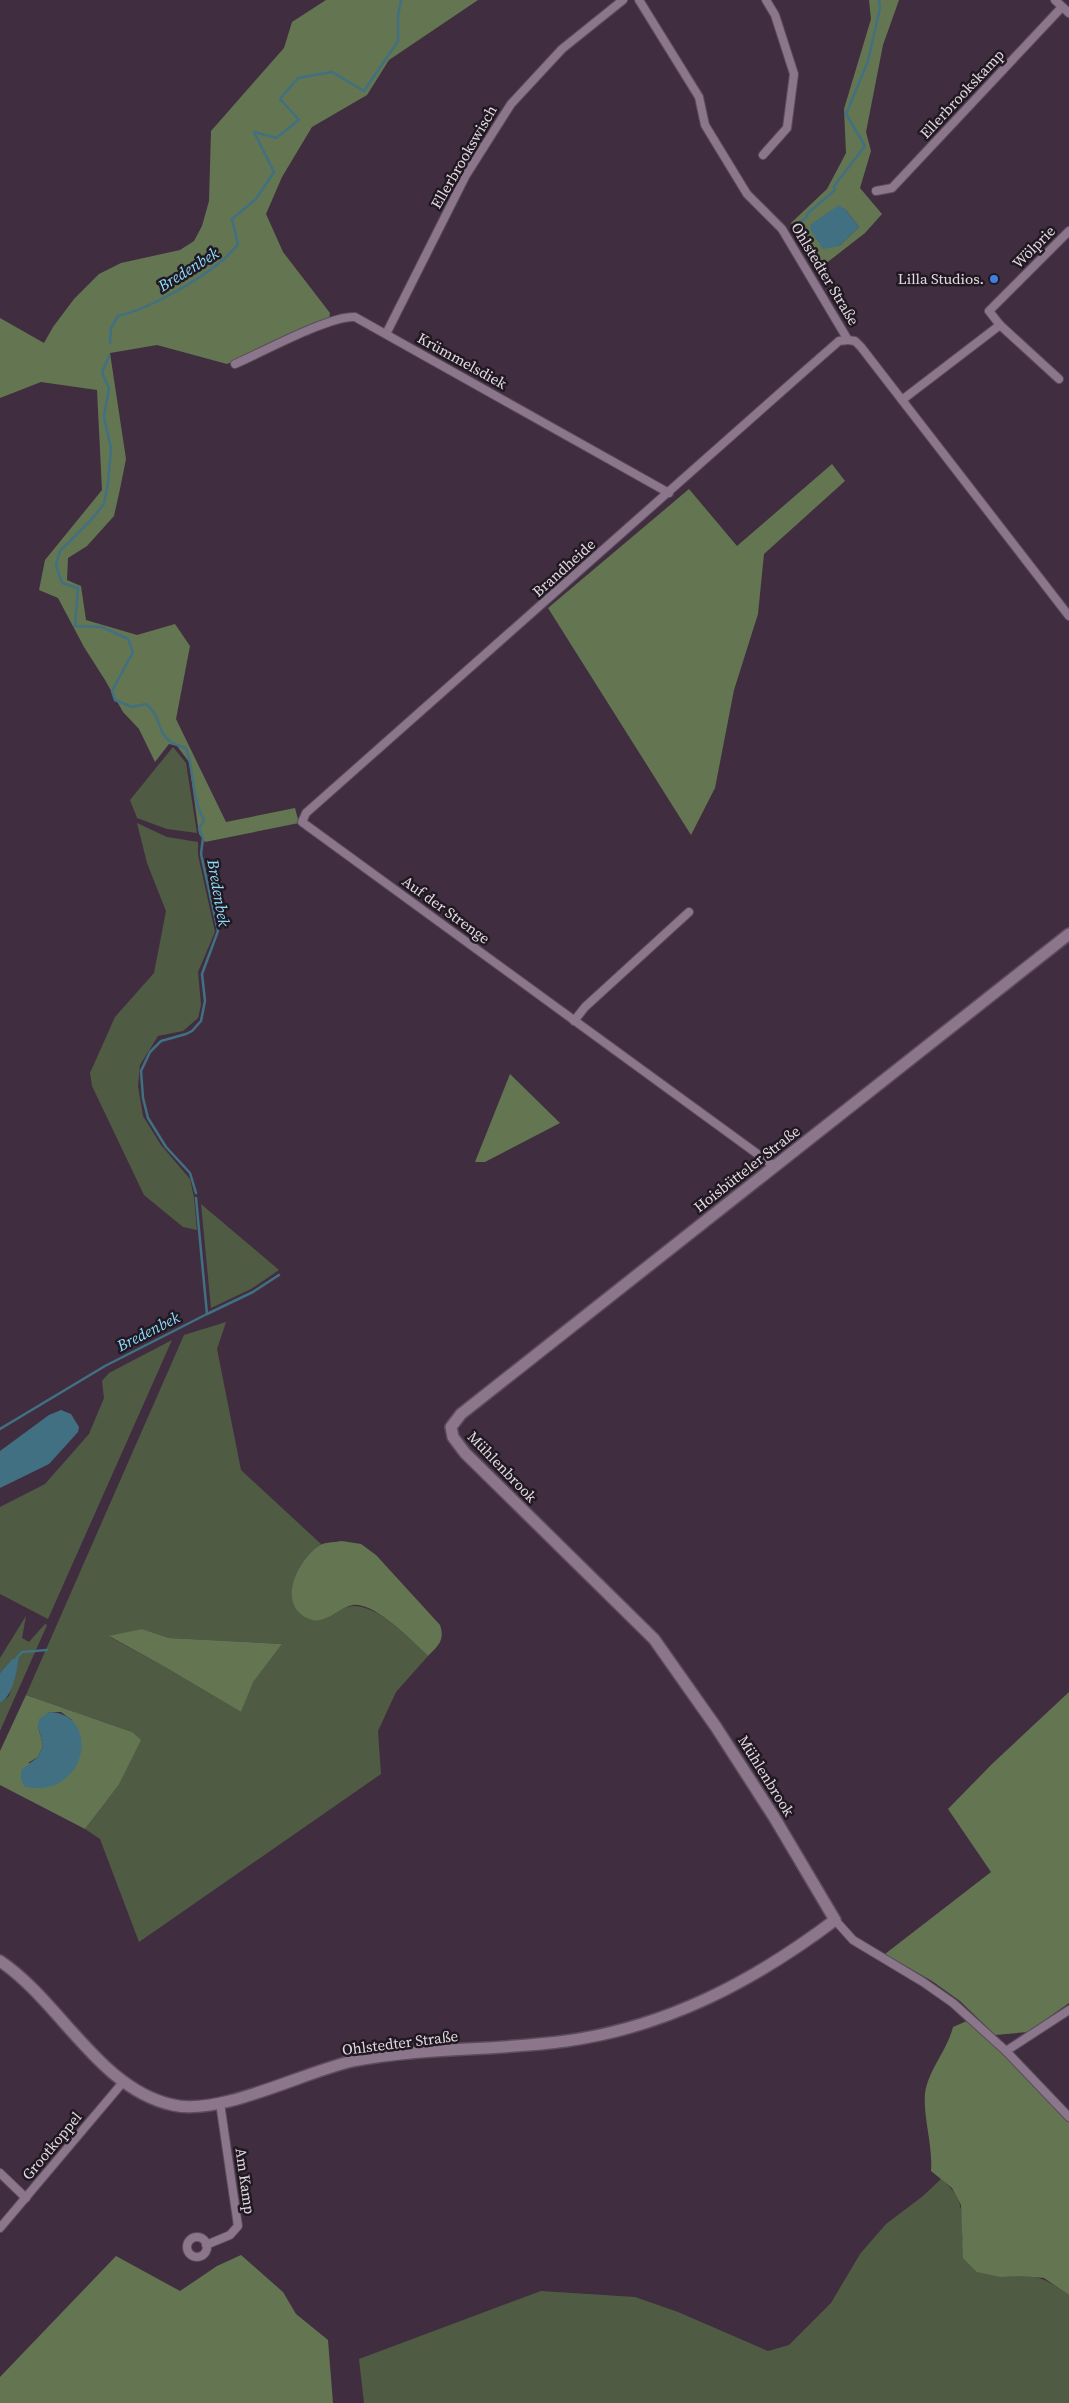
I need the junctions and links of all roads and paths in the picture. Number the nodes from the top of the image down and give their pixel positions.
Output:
1 (623, 0) edge
2 (639, 0) edge
3 (766, 0) edge
4 (1055, 0) edge
5 (1062, 7) junction
6 (1069, 13) edge
7 (763, 156) dead end
8 (876, 191) dead end
9 (1069, 231) edge
10 (1000, 325) junction
11 (386, 334) junction
12 (848, 340) junction
13 (234, 364) dead end
14 (1059, 379) dead end
15 (902, 400) junction
16 (669, 493) junction
17 (1069, 616) edge
18 (302, 822) joint
19 (689, 912) dead end
20 (1069, 934) edge
21 (574, 1021) junction
22 (774, 1166) junction
23 (452, 1432) joint
24 (834, 1920) junction
25 (0, 1961) edge
26 (1069, 2010) edge
27 (1006, 2051) junction
28 (124, 2081) junction
29 (220, 2104) junction
30 (1069, 2117) edge
31 (0, 2172) edge
32 (26, 2198) junction
33 (0, 2228) edge
34 (206, 2245) dead end

1 - 11 street, Ellerbrookswisch
2 - 12 street, Ohlstedter Straße
3 - 7 street
4 - 5 street
5 - 6 street
5 - 8 street, Ellerbrookskamp
9 - 10 street, Wölprie
10 - 14 street, Wölprie
10 - 15 street
11 - 13 street, Krümmelsdiek
11 - 16 street, Krümmelsdiek
12 - 15 street, Ohlstedter Straße
12 - 16 street, Brandheide
15 - 17 street, Ohlstedter Straße
16 - 18 street, Brandheide
18 - 21 street, Auf der Strenge
19 - 21 street
20 - 22 street, Hoisbütteler Straße
21 - 22 street, Auf der Strenge
22 - 23 street, Hoisbütteler Straße
23 - 24 street, Mühlenbrook
24 - 27 street, Mühlenbrook
24 - 29 street, Ohlstedter Straße
25 - 28 street, Ohlstedter Straße
26 - 27 street
27 - 30 street, Mühlenbrook
28 - 29 street, Ohlstedter Straße
28 - 32 street, Grootkoppel
29 - 34 street, Am Kamp
31 - 32 street
32 - 33 street, Grootkoppel

